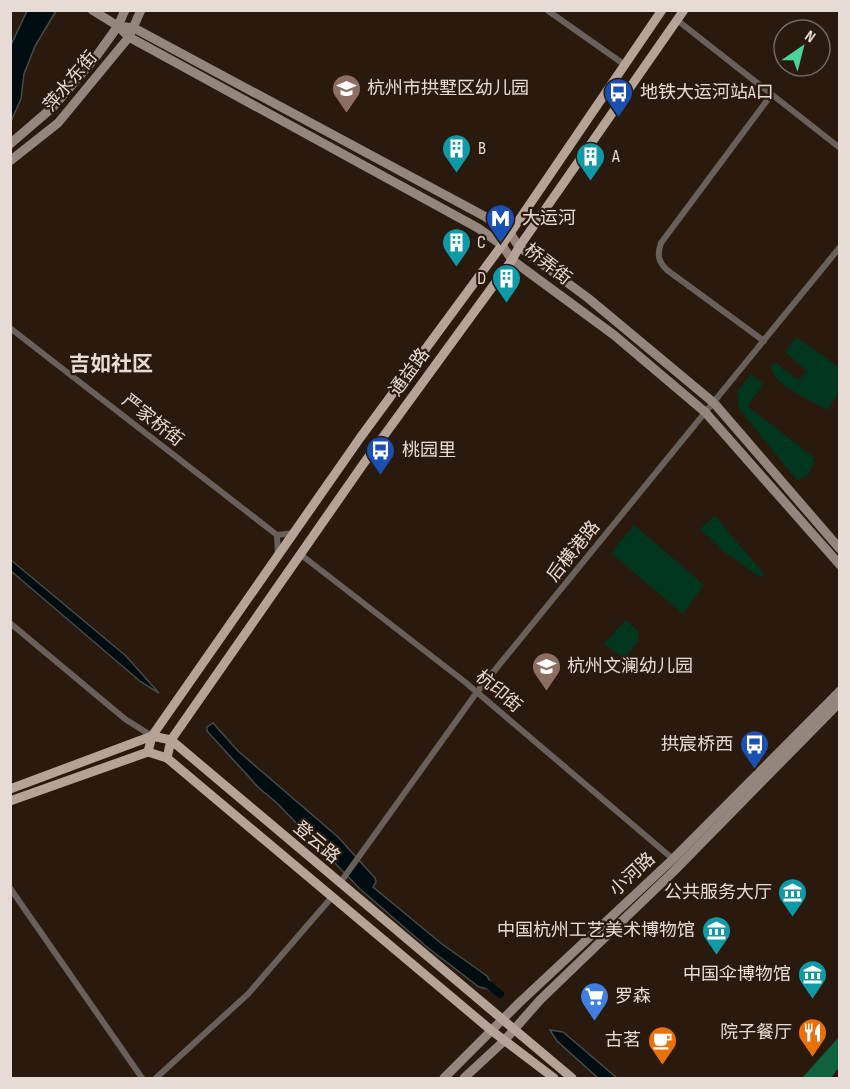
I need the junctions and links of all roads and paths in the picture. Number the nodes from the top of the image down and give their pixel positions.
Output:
1 (92, 10) edge
2 (125, 10) edge
3 (141, 10) edge
4 (547, 10) edge
5 (662, 10) edge
6 (684, 10) edge
7 (677, 20) junction
8 (118, 27) junction
9 (134, 28) junction
10 (129, 37) junction
11 (625, 65) junction
12 (771, 94) junction
13 (10, 144) edge
14 (840, 148) edge
15 (10, 161) edge
16 (510, 233) junction
17 (502, 245) junction
18 (519, 247) junction
19 (840, 247) edge
20 (512, 260) junction
21 (10, 328) edge
22 (764, 341) junction
23 (714, 403) junction
24 (705, 412) junction
25 (295, 533) junction
26 (277, 536) junction
27 (840, 549) edge
28 (300, 554) junction
29 (278, 556) junction
30 (840, 566) edge
31 (10, 623) edge
32 (840, 691) edge
33 (477, 692) junction
34 (840, 702) edge
35 (152, 736) junction
36 (171, 741) junction
37 (148, 752) junction
38 (167, 758) junction
39 (10, 789) edge
40 (10, 801) edge
41 (673, 859) junction
42 (340, 883) junction
43 (10, 888) edge
44 (332, 897) junction
45 (502, 1019) junction
46 (514, 1030) junction
47 (492, 1031) junction
48 (504, 1041) junction
49 (142, 1078) edge
50 (156, 1078) edge
51 (444, 1078) edge
52 (464, 1078) edge
53 (554, 1078) edge
54 (572, 1078) edge

1 - 8 street, 桥弄街
2 - 8 street, 萍水东街
3 - 9 street, 萍水东街
4 - 11 street
5 - 11 main road, 通益路
6 - 7 main road, 通益路
7 - 12 street
7 - 18 main road, 通益路
8 - 9 street, 桥弄街
8 - 10 street, 桥弄街
8 - 13 street, 萍水东街
9 - 10 street, 萍水东街
9 - 16 street, 桥弄街
10 - 15 street, 萍水东街
10 - 17 street, 桥弄街
11 - 16 main road, 通益路
12 - 14 street
12 - 22 street
16 - 17 main road, 通益路
16 - 18 street, 桥弄街
17 - 20 street, 桥弄街
17 - 25 main road, 通益路
18 - 20 main road, 通益路
18 - 23 street, 桥弄街
19 - 22 street, 后横港路
20 - 24 street, 桥弄街
20 - 28 main road, 通益路
21 - 26 street, 严家桥街
22 - 23 street, 后横港路
23 - 24 street, 后横港路
23 - 27 street, 桥弄街
24 - 30 street, 桥弄街
24 - 33 street, 后横港路
25 - 26 street
25 - 29 main road, 通益路
26 - 29 street
28 - 33 street, 杭印街
28 - 36 main road, 通益路
29 - 35 main road, 通益路
31 - 35 street
32 - 41 street, 小河路
33 - 41 street, 杭印街
33 - 42 street, 后横港路
34 - 46 street, 小河路
35 - 36 main road, 登云路
35 - 37 main road, 通益路
35 - 39 main road
36 - 38 main road, 通益路
36 - 42 main road, 登云路
37 - 38 main road, 登云路
37 - 40 main road
38 - 44 main road, 登云路
41 - 45 street, 小河路
42 - 45 main road, 登云路
43 - 49 street
44 - 47 main road, 登云路
44 - 50 street
45 - 46 main road, 登云路
45 - 47 street, 小河路
46 - 48 street, 小河路
46 - 54 main road, 登云路
47 - 48 main road, 登云路
47 - 51 street, 小河路
48 - 52 street, 小河路
48 - 53 main road, 登云路

